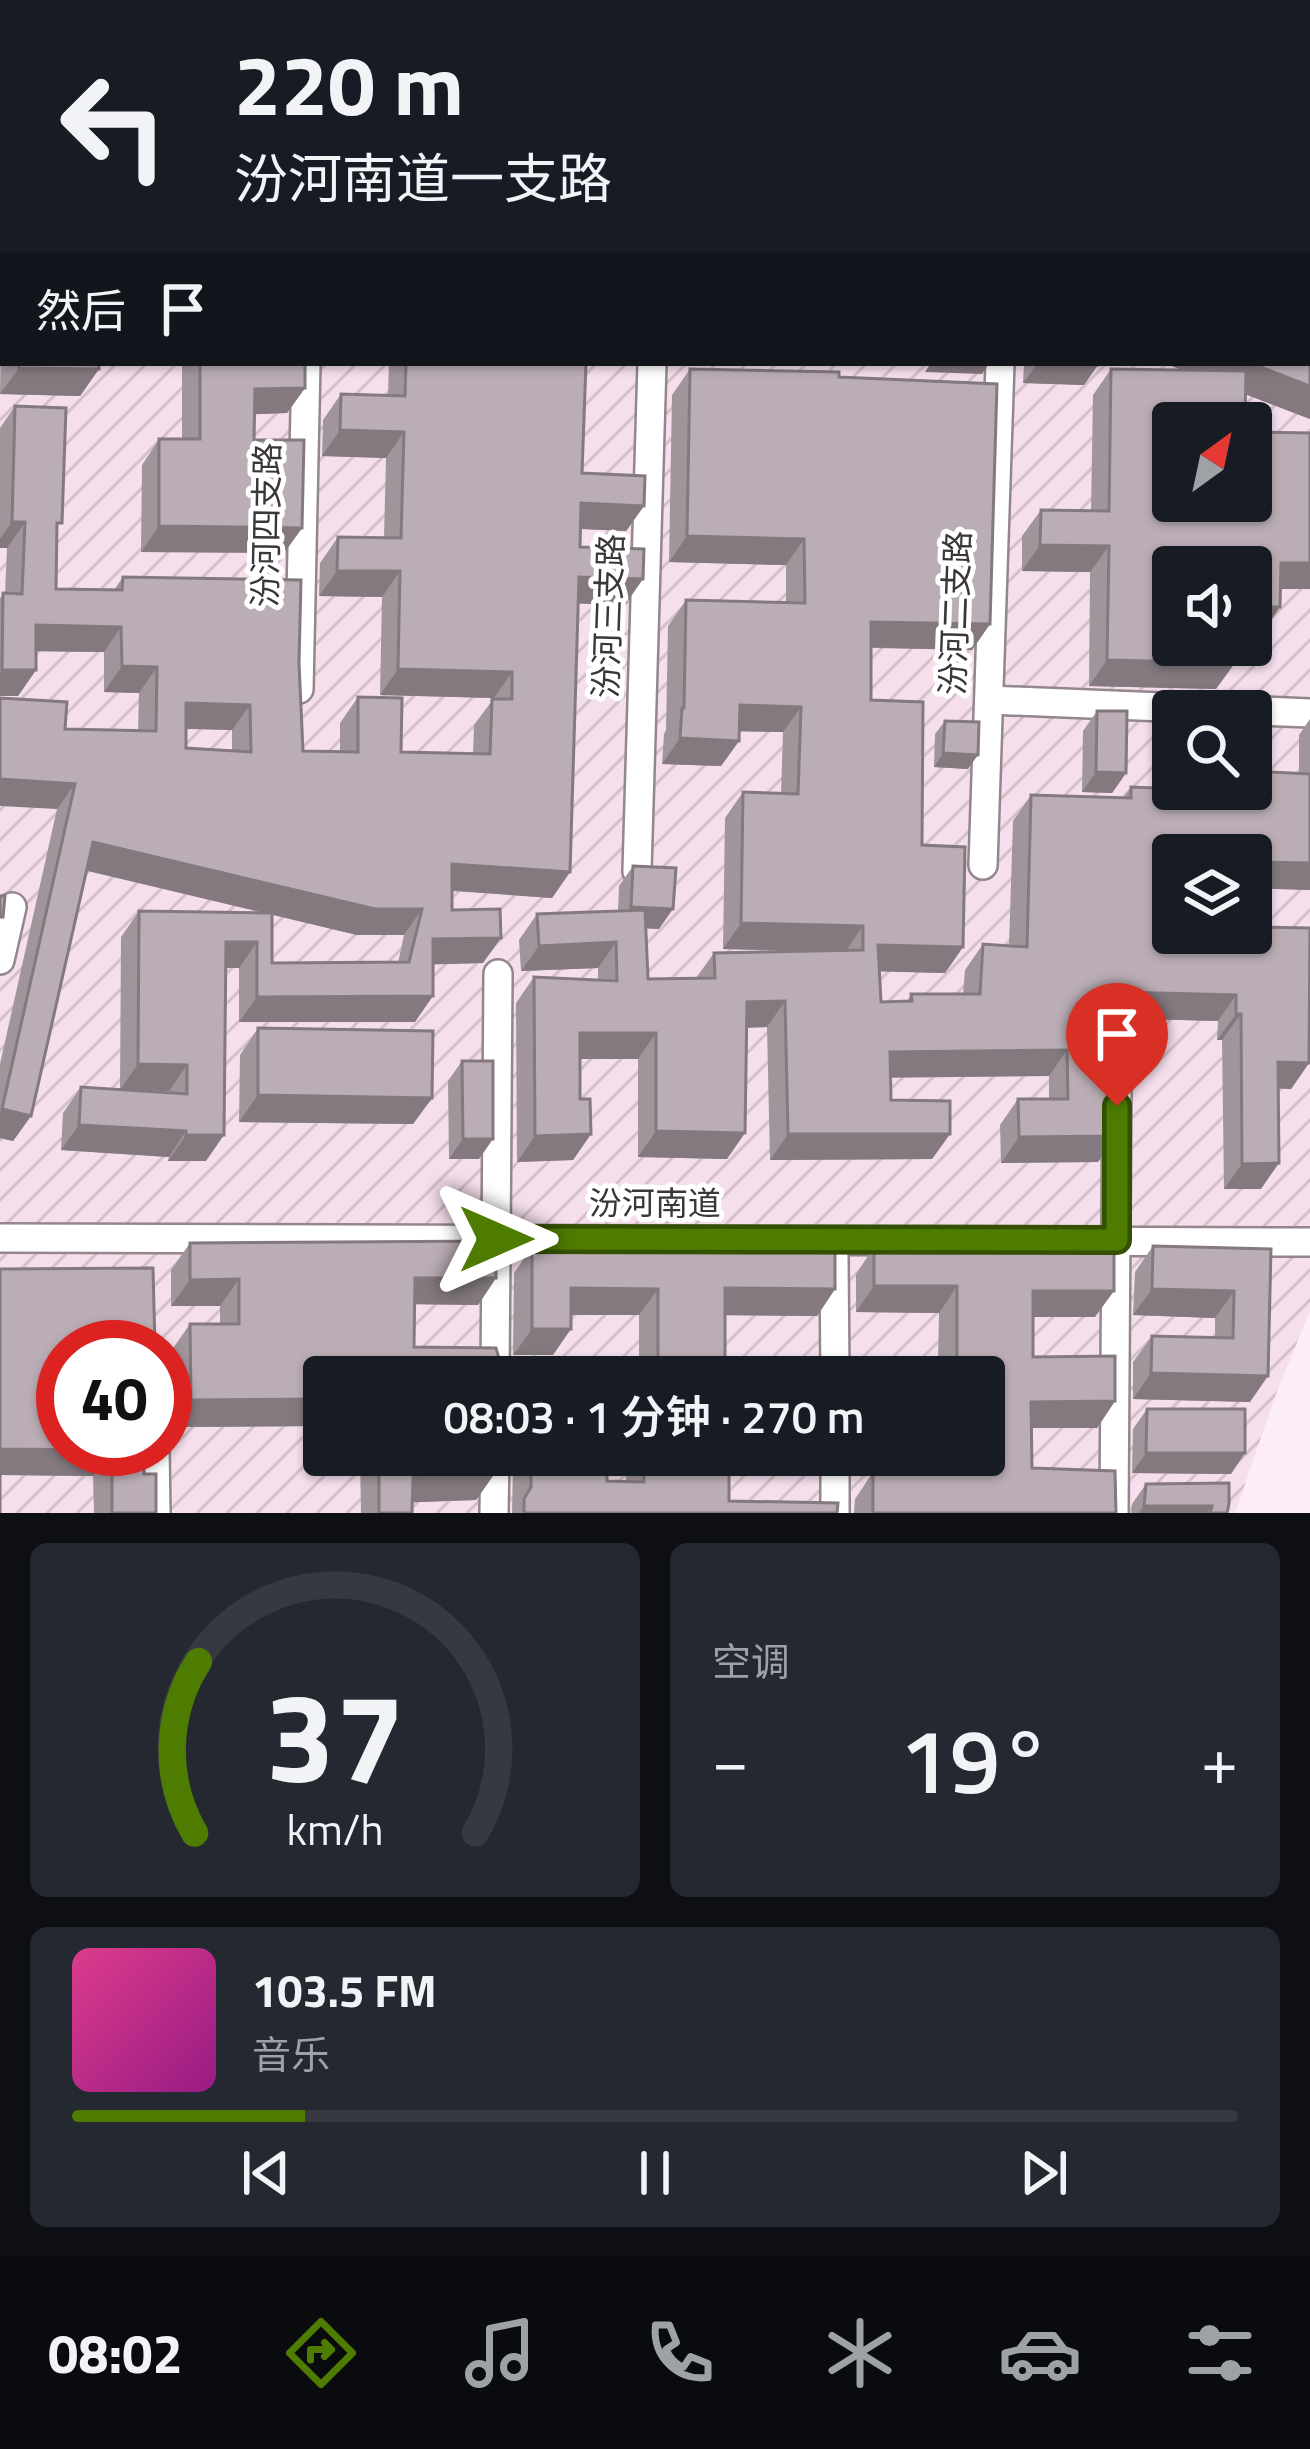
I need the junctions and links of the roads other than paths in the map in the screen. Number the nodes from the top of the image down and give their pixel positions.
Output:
1 (306, 366) edge
2 (652, 366) edge
3 (1000, 366) edge
4 (299, 689) edge
5 (988, 700) junction
6 (1310, 713) edge
7 (983, 865) dead end
8 (637, 871) edge
9 (12, 907) dead end
10 (0, 961) edge
11 (498, 974) dead end
12 (1117, 1061) edge
13 (0, 1238) edge
14 (496, 1239) junction
15 (834, 1240) junction
16 (1117, 1240) junction
17 (1310, 1242) edge
18 (495, 1356) edge
19 (835, 1356) edge
20 (155, 1476) edge
21 (494, 1476) edge
22 (835, 1476) edge
23 (156, 1513) edge
24 (494, 1513) edge
25 (835, 1513) edge
26 (1114, 1513) edge

1 - 4 street, 汾河四支路
2 - 8 street, 汾河三支路
3 - 5 street, 汾河二支路
5 - 6 street
5 - 7 street, 汾河二支路
9 - 10 street
11 - 14 street
12 - 16 street
13 - 14 street, 汾河南道
14 - 15 street, 汾河南道
14 - 18 street
15 - 16 street, 汾河南道
15 - 19 street
16 - 17 street, 汾河南道
16 - 26 street
20 - 23 street
21 - 24 street
22 - 25 street

